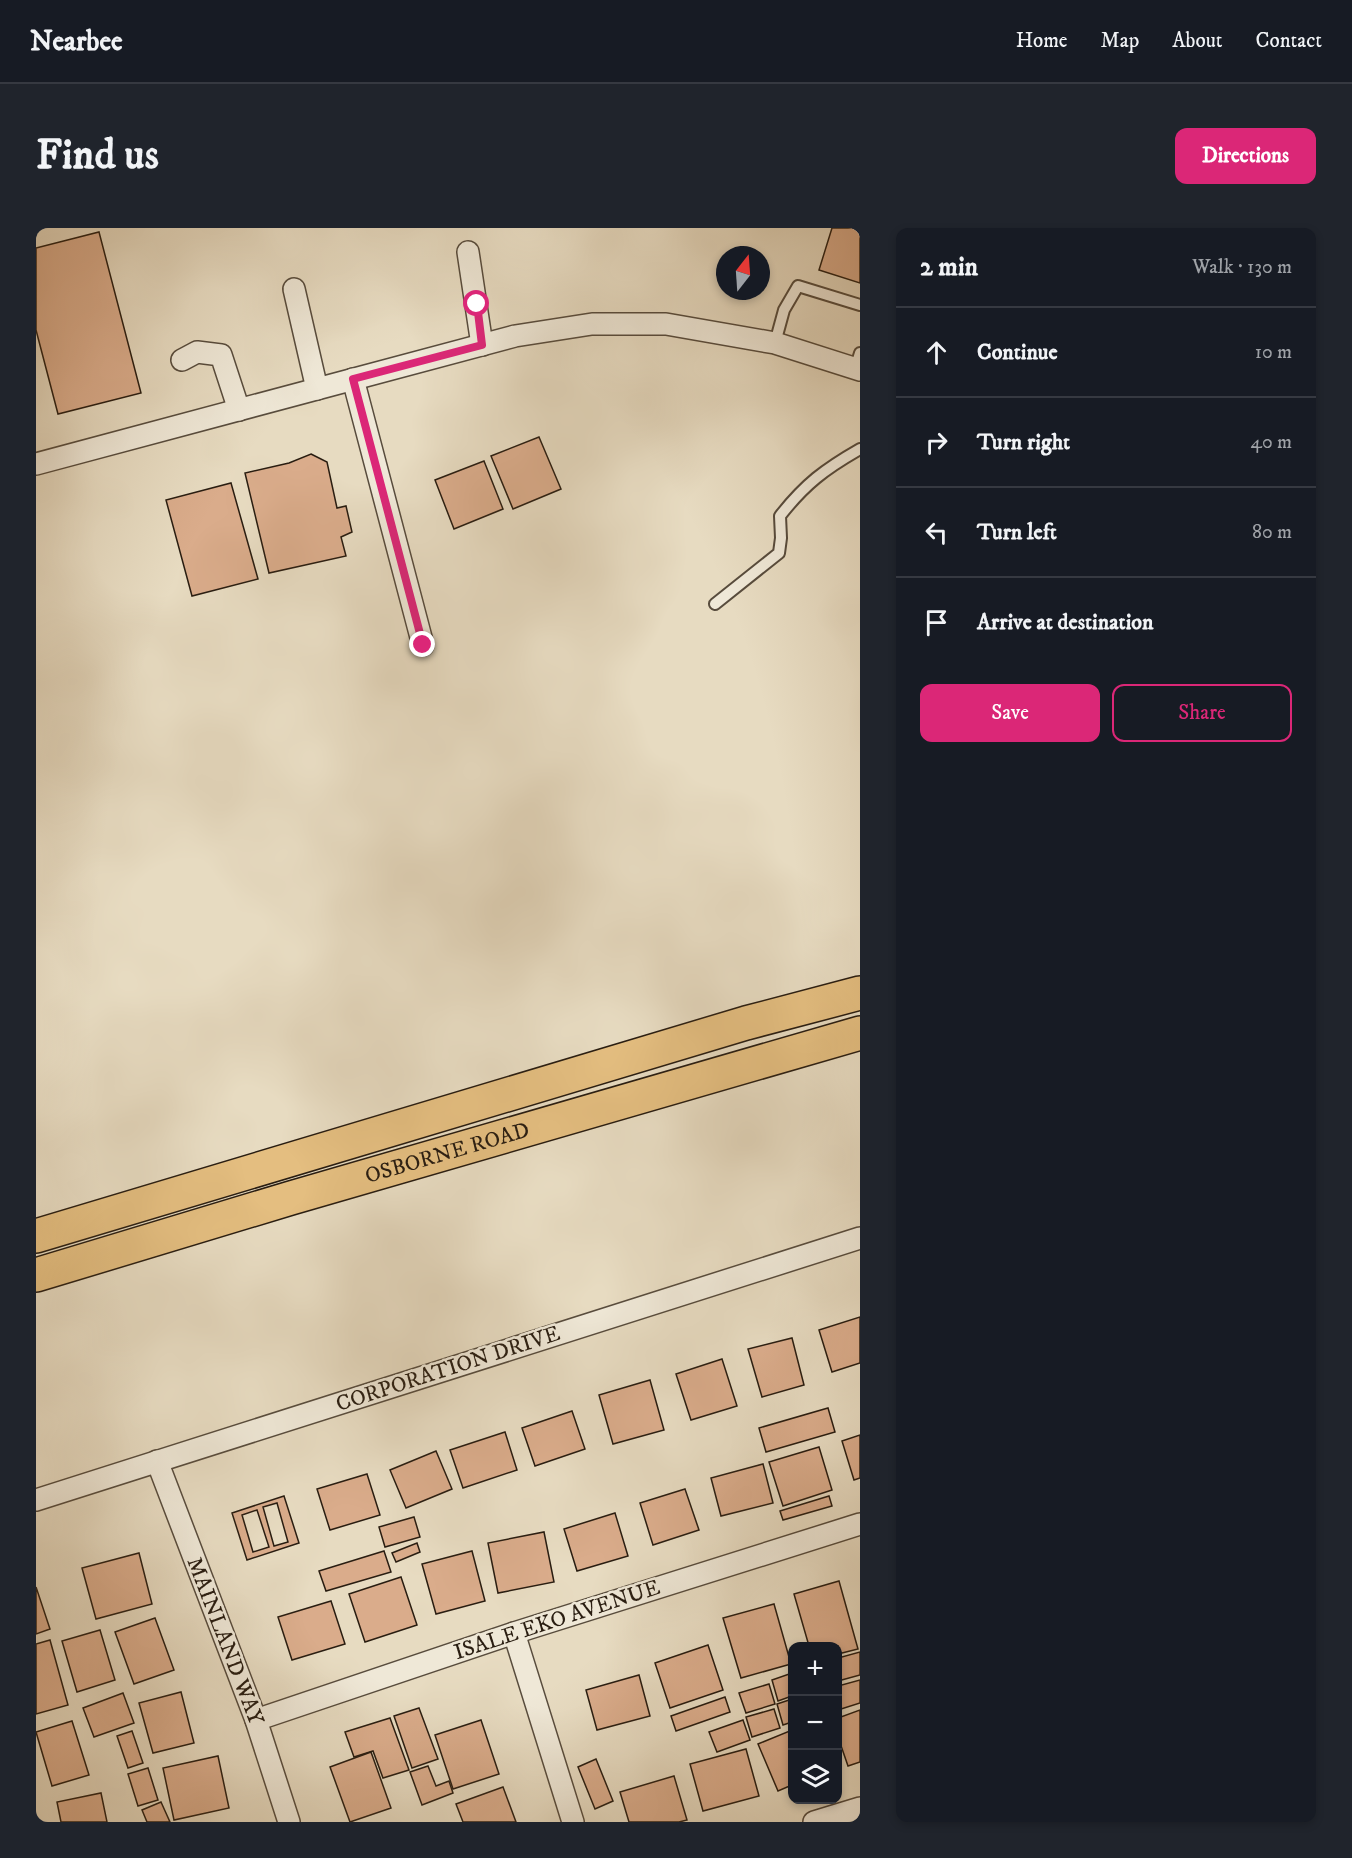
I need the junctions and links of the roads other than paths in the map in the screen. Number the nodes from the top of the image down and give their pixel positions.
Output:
1 (468, 252) dead end
2 (294, 289) dead end
3 (860, 304) edge
4 (775, 343) junction
5 (482, 345) junction
6 (182, 360) dead end
7 (858, 364) edge
8 (353, 379) junction
9 (317, 389) junction
10 (238, 410) junction
11 (860, 449) edge
12 (36, 464) edge
13 (715, 604) dead end
14 (423, 645) dead end
15 (860, 993) edge
16 (860, 1033) edge
17 (36, 1236) edge
18 (860, 1238) edge
19 (36, 1275) edge
20 (157, 1461) junction
21 (36, 1500) edge
22 (860, 1524) edge
23 (514, 1633) junction
24 (256, 1720) junction
25 (860, 1808) edge
26 (289, 1822) edge
27 (573, 1822) edge
28 (814, 1822) edge

1 - 5 street
2 - 9 street
3 - 4 lane
4 - 5 street
4 - 7 street
5 - 8 street
6 - 10 street
8 - 9 street
8 - 14 street
9 - 10 street
10 - 12 street
11 - 13 lane
15 - 17 main road, OSBORNE ROAD
16 - 19 main road, OSBORNE ROAD
18 - 20 street, CORPORATION DRIVE
20 - 21 street, CORPORATION DRIVE
20 - 24 street, MAINLAND WAY
22 - 23 street, ISALE EKO AVENUE
23 - 24 street, ISALE EKO AVENUE
23 - 27 street
24 - 26 street, MAINLAND WAY
25 - 28 street

